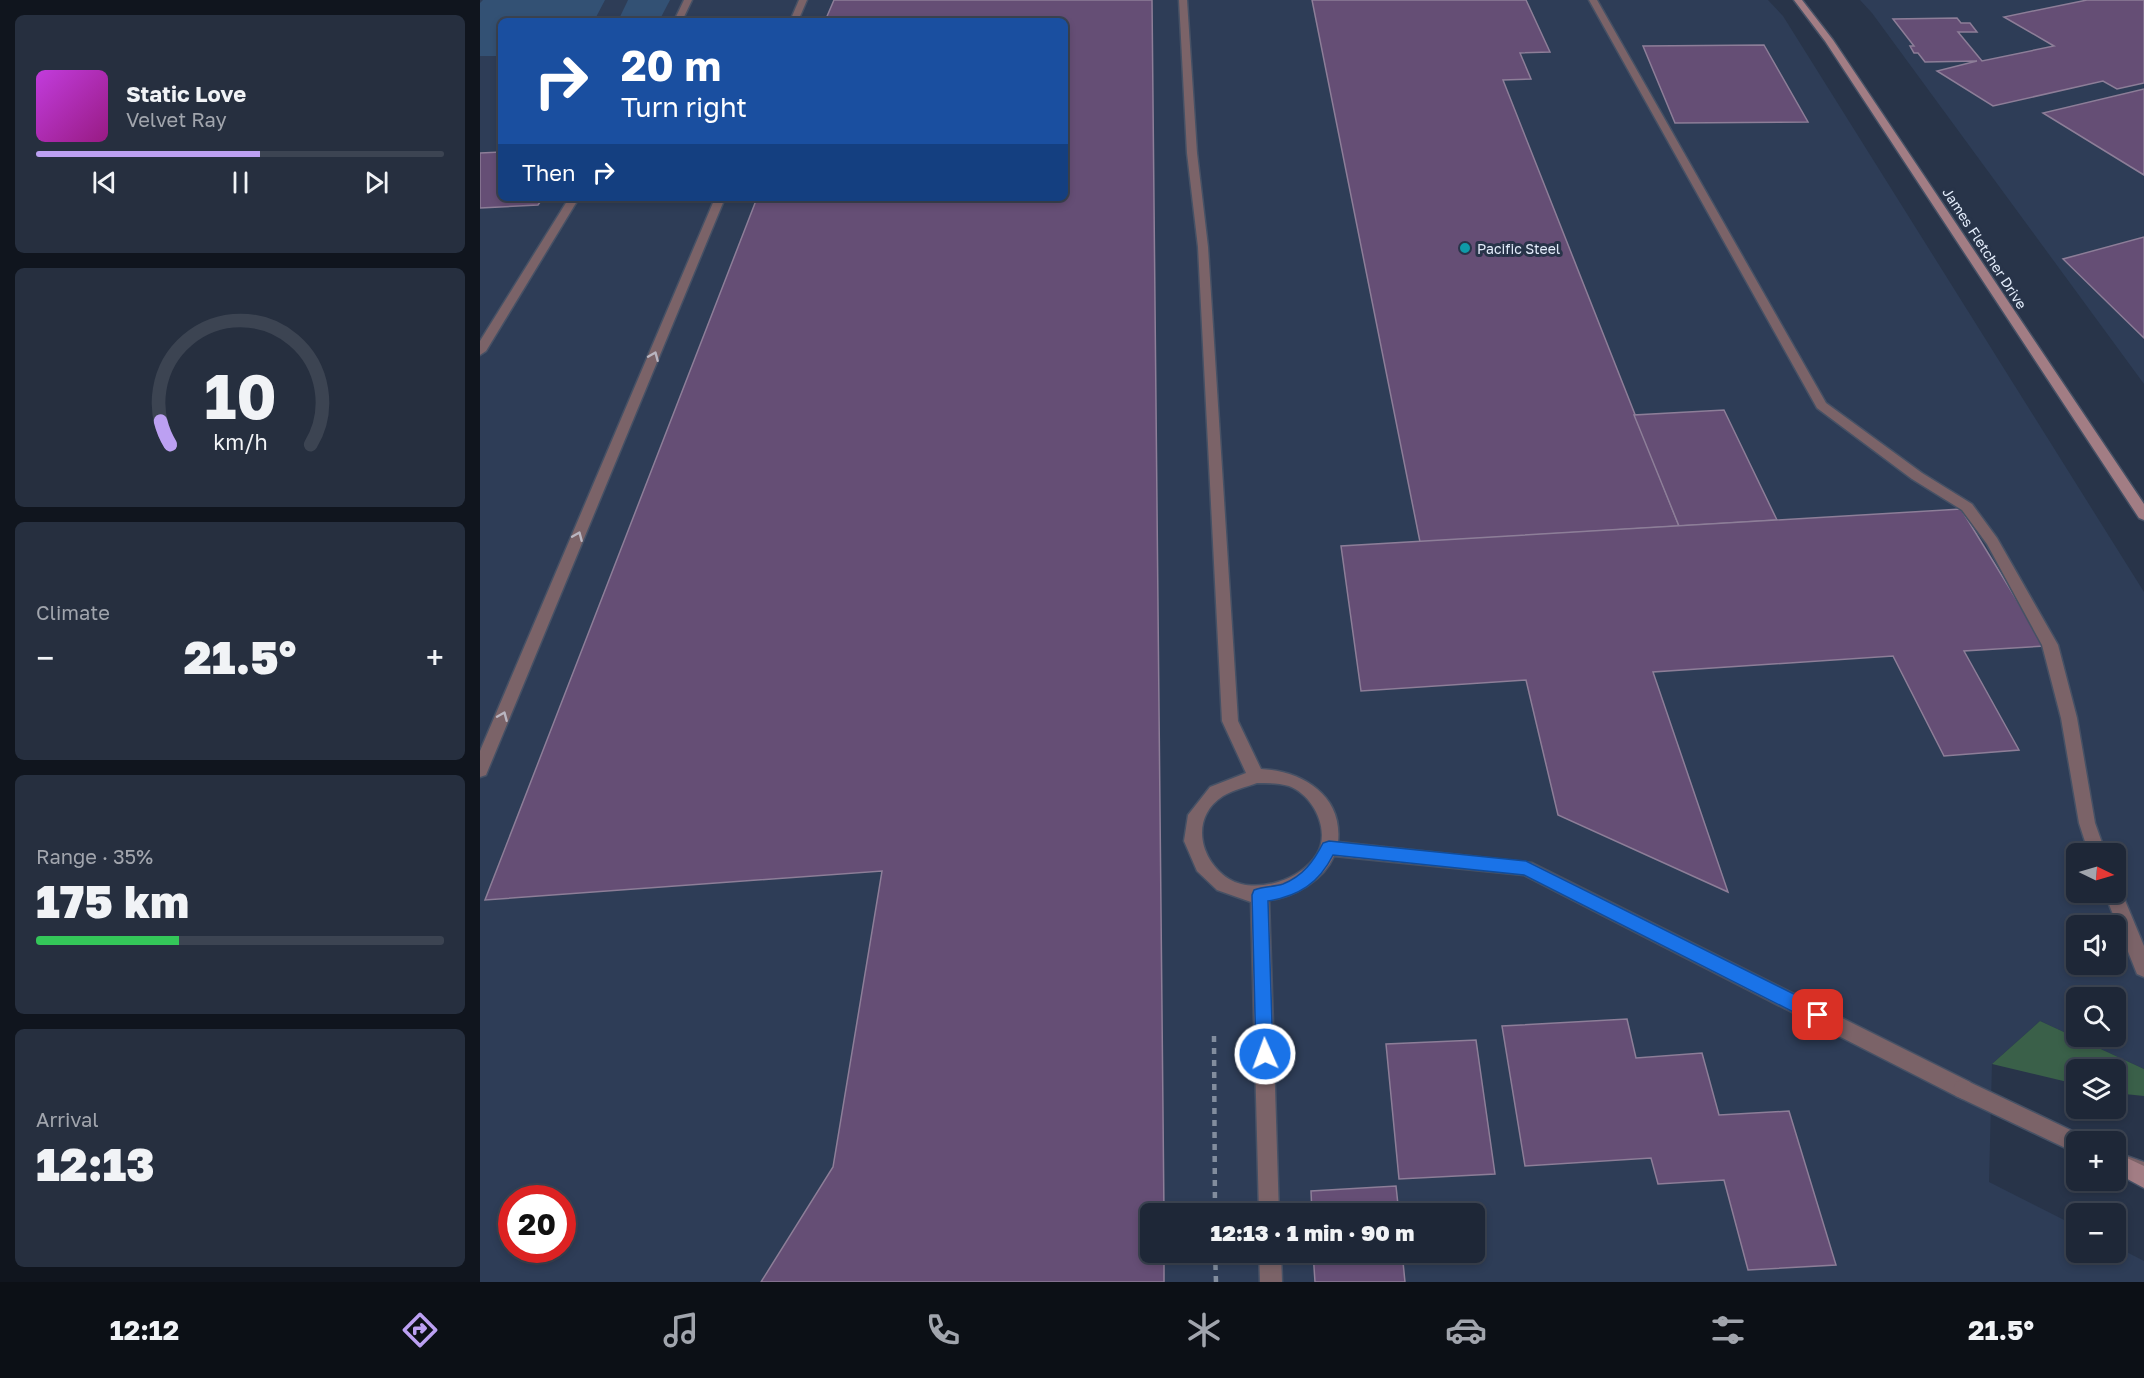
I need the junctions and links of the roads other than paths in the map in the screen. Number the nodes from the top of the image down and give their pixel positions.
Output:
1 (688, 0) edge
2 (803, 0) edge
3 (1183, 0) edge
4 (1593, 0) edge
5 (1798, 0) edge
6 (679, 18) edge
7 (795, 18) edge
8 (572, 201) edge
9 (719, 201) edge
10 (480, 351) edge
11 (2144, 515) edge
12 (480, 770) edge
13 (1256, 776) junction
14 (2094, 843) edge
15 (1329, 848) junction
16 (1260, 895) junction
17 (2117, 903) edge
18 (2144, 968) edge
19 (2066, 1138) edge
20 (1269, 1203) edge
21 (1270, 1263) edge
22 (1271, 1282) edge

1 - 6 street
2 - 7 street
3 - 13 street
4 - 14 street
5 - 11 main road, James Fletcher Drive
8 - 10 street
12 -> 9 street
13 - 15 street
13 - 16 street
15 - 16 street
15 - 19 street
16 - 20 street
17 - 18 street
21 - 22 street

